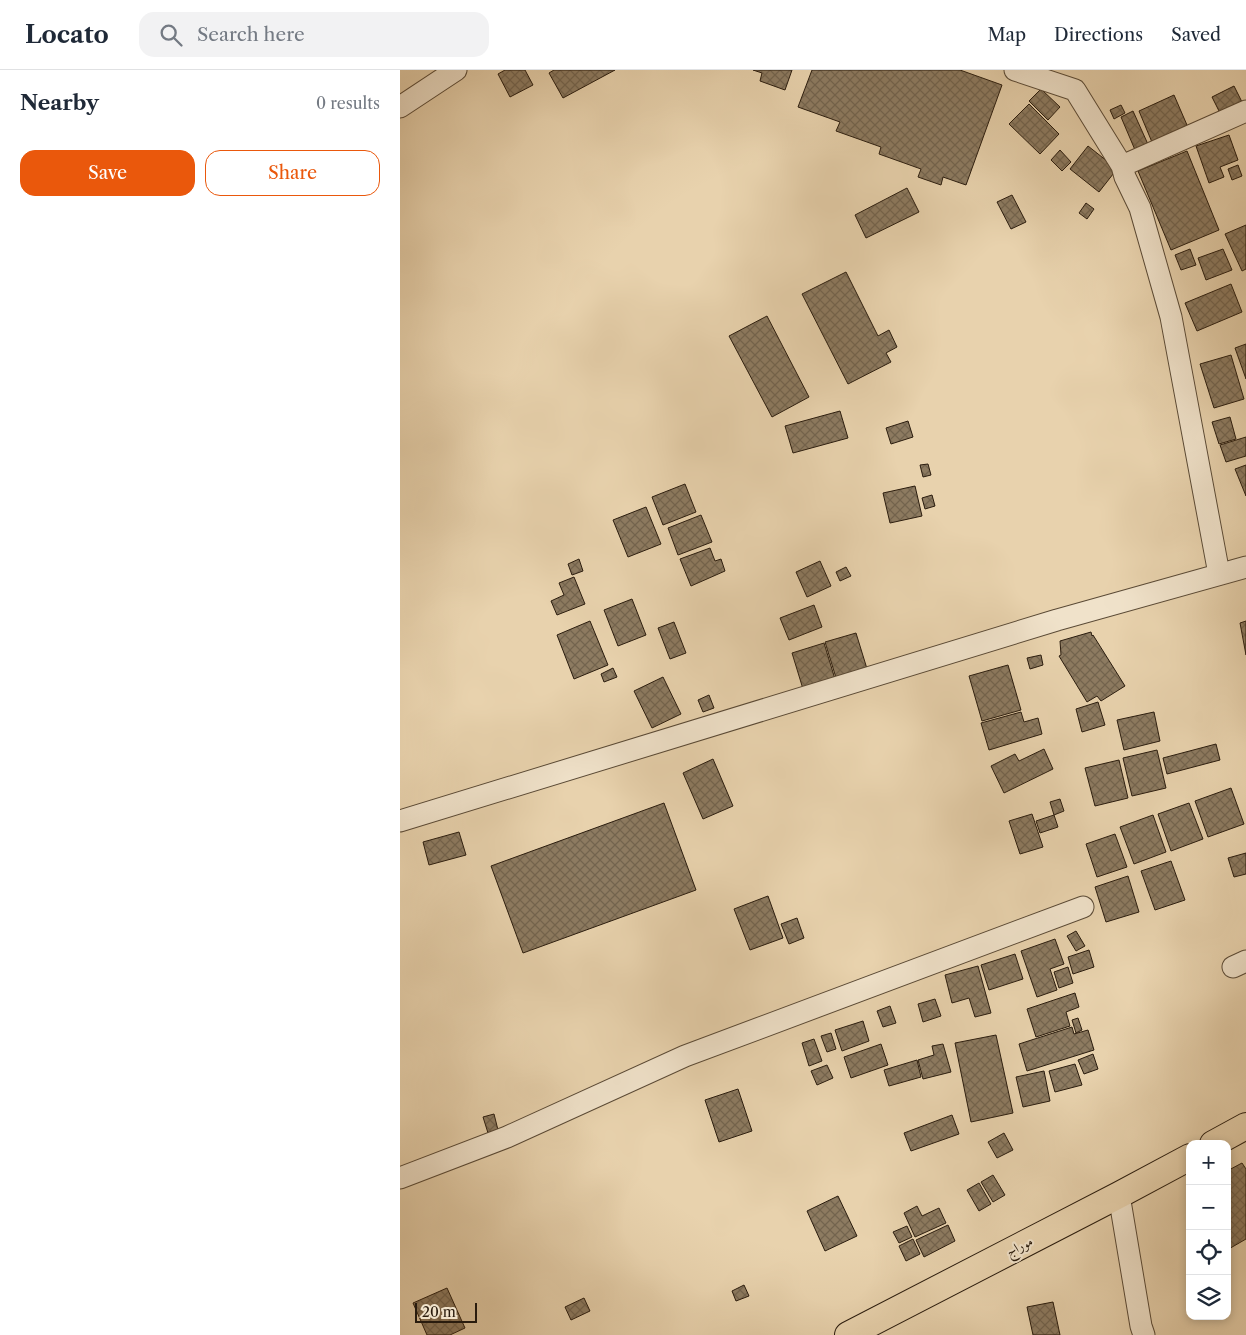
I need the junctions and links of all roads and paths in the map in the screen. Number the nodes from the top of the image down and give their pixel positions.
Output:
1 (456, 70) edge
2 (1014, 70) edge
3 (400, 107) edge
4 (1246, 111) edge
5 (1122, 166) junction
6 (1246, 567) edge
7 (1219, 574) junction
8 (400, 821) edge
9 (1083, 907) dead end
10 (1246, 1126) edge
11 (1221, 1140) edge
12 (1186, 1158) edge
13 (400, 1178) edge
14 (1119, 1195) junction
15 (848, 1335) edge
16 (1144, 1335) edge

1 - 3 street
2 - 5 street
4 - 5 street
5 - 7 street
6 - 7 street
7 - 8 street
9 - 13 street
10 - 11 main road
12 - 14 main road, موراج
14 - 15 main road, موراج
14 - 16 street

